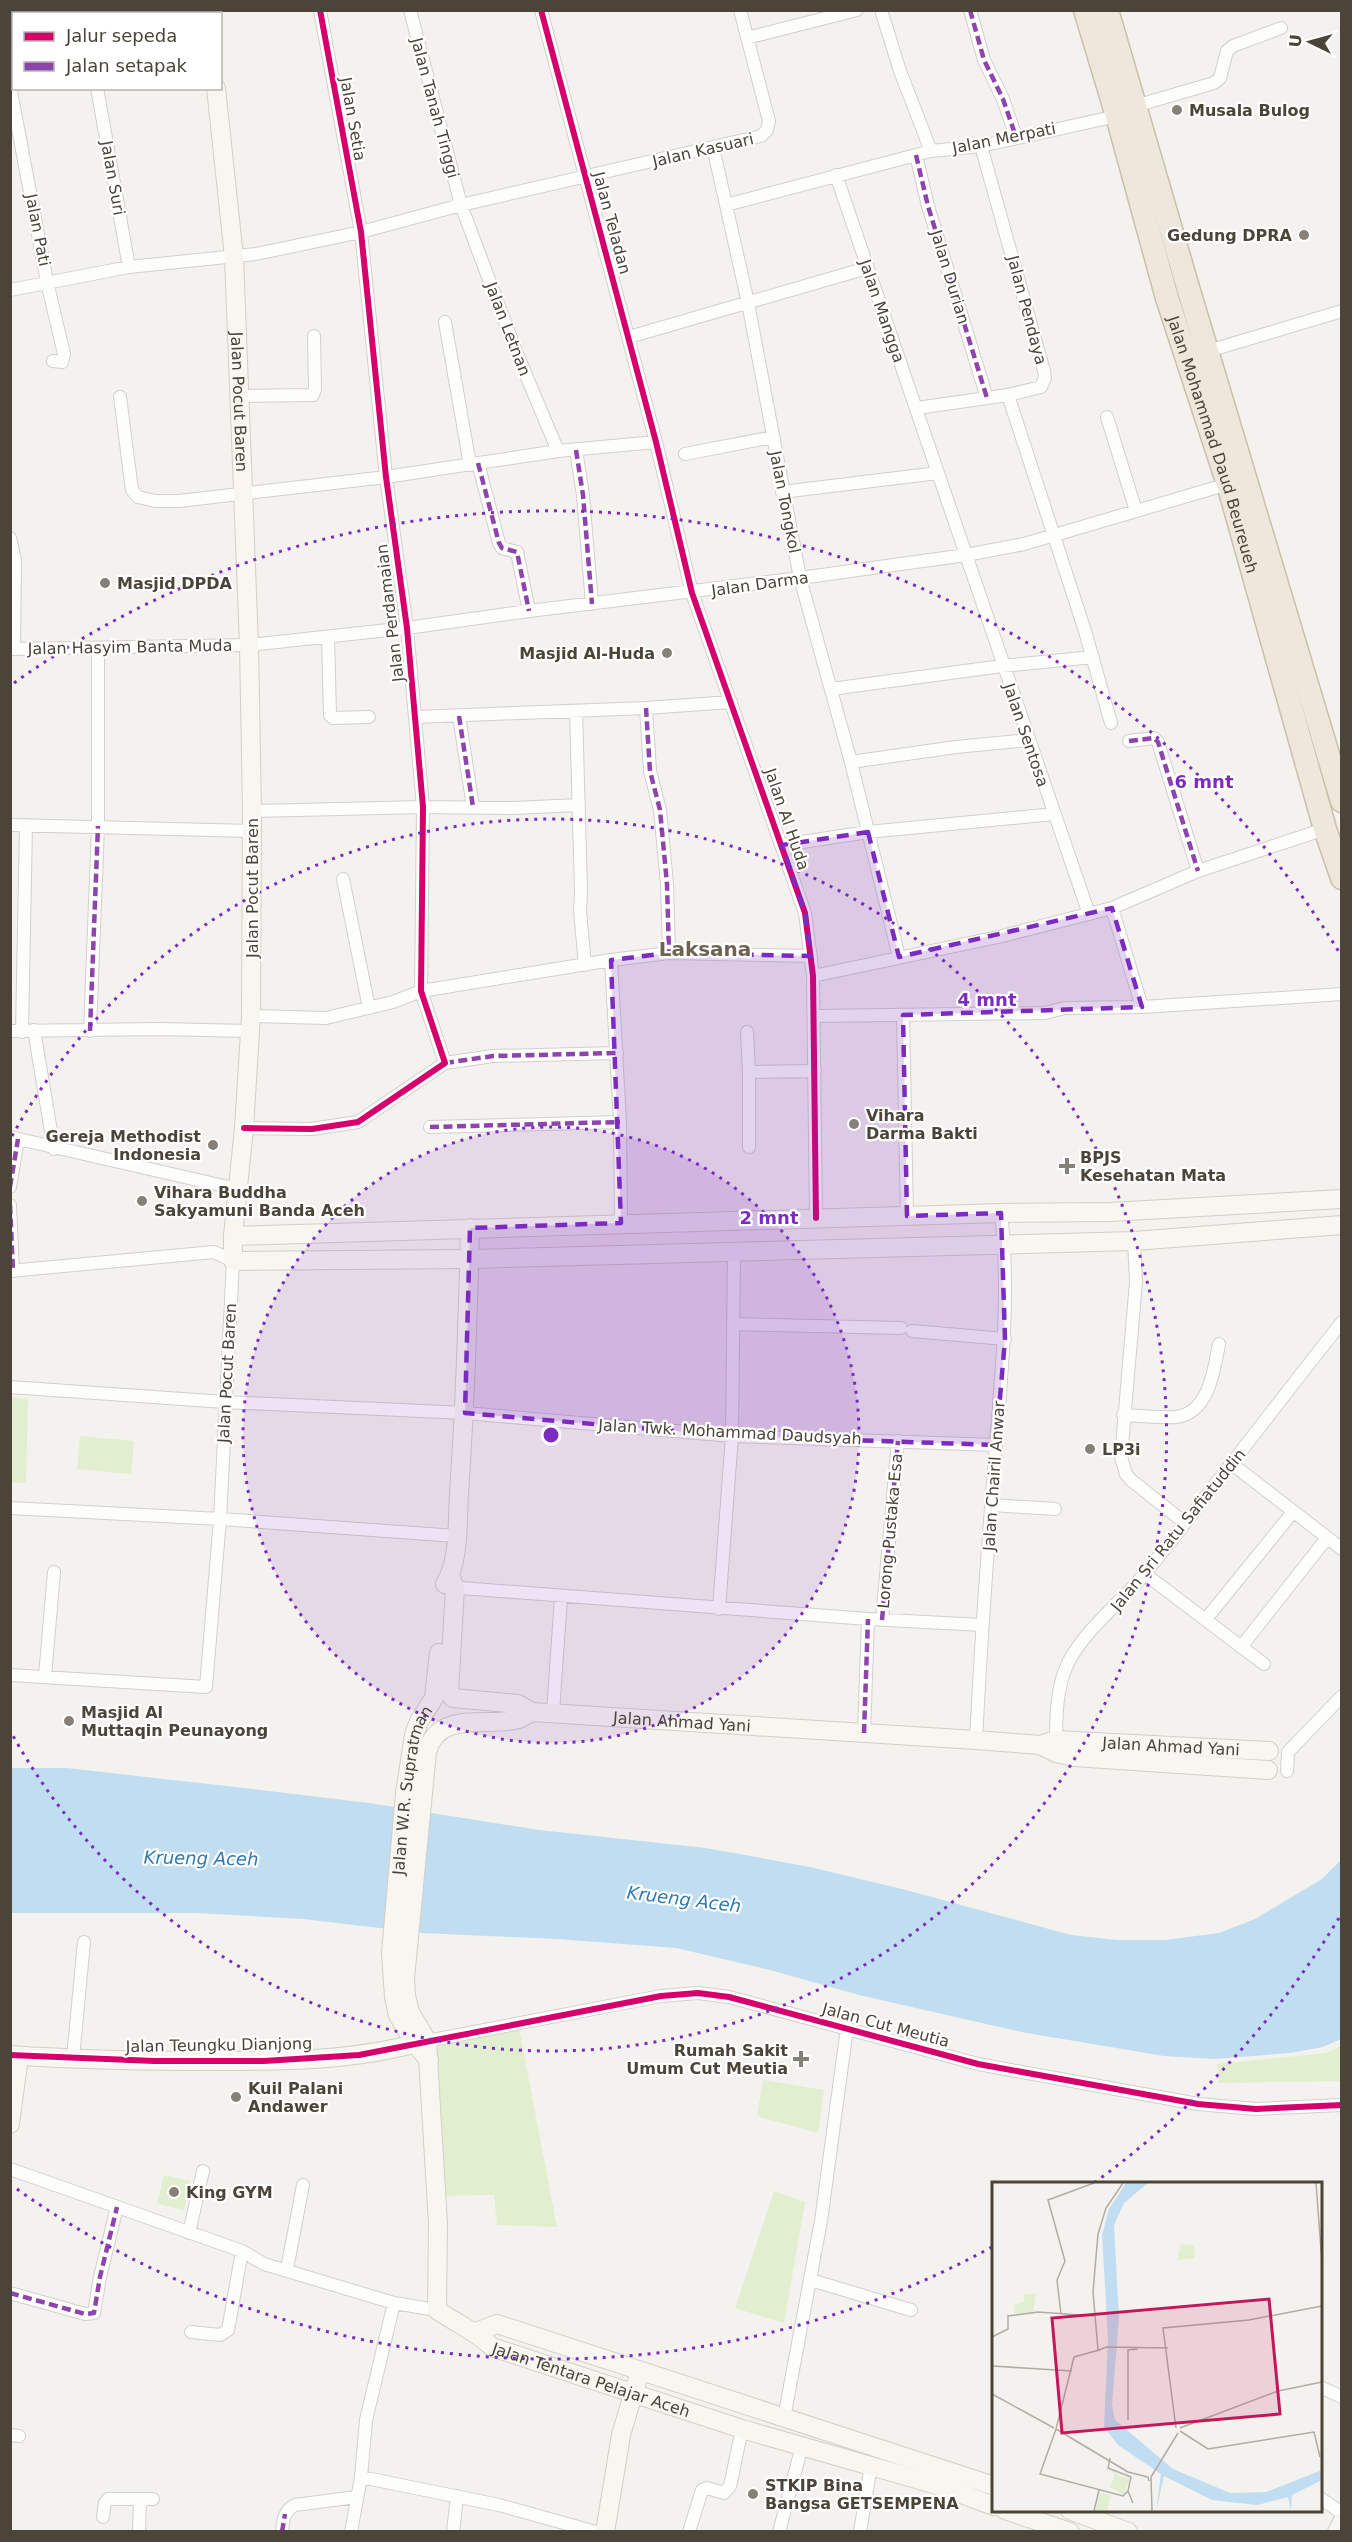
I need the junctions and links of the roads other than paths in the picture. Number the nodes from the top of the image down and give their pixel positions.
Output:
1 (320, 10) edge
2 (410, 10) edge
3 (542, 10) edge
4 (740, 10) edge
5 (857, 10) edge
6 (881, 10) edge
7 (970, 10) edge
8 (1085, 10) edge
9 (1107, 10) edge
10 (1281, 28) dead end
11 (747, 38) junction
12 (10, 86) edge
13 (97, 90) edge
14 (216, 90) edge
15 (1126, 111) junction
16 (1016, 137) junction
17 (981, 146) junction
18 (713, 147) junction
19 (931, 151) junction
20 (916, 155) junction
21 (836, 175) junction
22 (586, 177) junction
23 (461, 205) junction
24 (726, 205) junction
25 (360, 232) junction
26 (234, 257) junction
27 (129, 267) junction
28 (867, 268) junction
29 (47, 282) junction
30 (10, 290) edge
31 (748, 303) junction
32 (1341, 311) edge
33 (445, 322) dead end
34 (314, 336) dead end
35 (629, 337) junction
36 (1208, 351) junction
37 (53, 361) dead end
38 (1008, 395) junction
39 (239, 396) junction
40 (120, 397) dead end
41 (987, 398) junction
42 (917, 408) junction
43 (1107, 417) dead end
44 (773, 437) junction
45 (656, 442) junction
46 (576, 450) junction
47 (558, 451) junction
48 (685, 454) dead end
49 (474, 464) junction
50 (938, 473) junction
51 (386, 477) junction
52 (1228, 484) junction
53 (244, 492) junction
54 (782, 492) junction
55 (1136, 511) junction
56 (1053, 537) junction
57 (10, 538) edge
58 (966, 555) junction
59 (800, 578) junction
60 (692, 593) junction
61 (592, 604) junction
62 (529, 611) junction
63 (407, 628) junction
64 (328, 636) junction
65 (249, 645) junction
66 (98, 649) junction
67 (12, 650) edge
68 (1093, 657) junction
69 (1002, 666) junction
70 (831, 689) junction
71 (731, 702) junction
72 (646, 708) junction
73 (576, 711) junction
74 (459, 716) junction
75 (369, 717) dead end
76 (415, 717) junction
77 (1111, 723) dead end
78 (1028, 740) junction
79 (1129, 741) dead end
80 (1335, 754) edge
81 (851, 762) junction
82 (1341, 801) edge
83 (579, 805) junction
84 (423, 807) junction
85 (473, 807) junction
86 (252, 811) junction
87 (1054, 814) junction
88 (10, 825) edge
89 (26, 825) junction
90 (98, 826) junction
91 (1325, 829) junction
92 (252, 831) junction
93 (868, 832) junction
94 (782, 845) junction
95 (1198, 871) junction
96 (1341, 878) edge
97 (343, 879) dead end
98 (1112, 908) junction
99 (1089, 914) junction
100 (669, 953) junction
101 (811, 956) junction
102 (899, 957) junction
103 (611, 960) junction
104 (585, 965) junction
105 (813, 976) junction
106 (421, 991) junction
107 (1341, 994) edge
108 (1142, 1007) junction
109 (369, 1008) junction
110 (903, 1015) junction
111 (814, 1016) junction
112 (251, 1023) junction
113 (22, 1031) edge
114 (90, 1031) junction
115 (747, 1032) dead end
116 (617, 1053) junction
117 (445, 1063) junction
118 (815, 1071) junction
119 (749, 1072) junction
120 (620, 1122) junction
121 (430, 1127) dead end
122 (244, 1128) junction
123 (14, 1138) edge
124 (749, 1147) dead end
125 (54, 1149) junction
126 (10, 1187) edge
127 (237, 1189) junction
128 (1341, 1199) edge
129 (10, 1205) edge
130 (1001, 1213) junction
131 (907, 1216) junction
132 (816, 1218) junction
133 (621, 1223) junction
134 (1341, 1225) edge
135 (470, 1228) junction
136 (1321, 1228) junction
137 (233, 1236) junction
138 (1341, 1239) edge
139 (1134, 1241) junction
140 (1005, 1245) junction
141 (734, 1250) junction
142 (214, 1252) junction
143 (470, 1259) junction
144 (233, 1261) junction
145 (12, 1271) edge
146 (1341, 1322) edge
147 (733, 1324) junction
148 (1005, 1339) junction
149 (1220, 1344) dead end
150 (10, 1387) edge
151 (225, 1402) junction
152 (465, 1413) junction
153 (1123, 1415) junction
154 (732, 1436) junction
155 (898, 1441) junction
156 (996, 1445) junction
157 (1232, 1464) junction
158 (992, 1505) junction
159 (10, 1508) edge
160 (1055, 1509) dead end
161 (1293, 1512) junction
162 (220, 1519) junction
163 (1185, 1523) junction
164 (456, 1536) junction
165 (1327, 1538) junction
166 (1341, 1549) edge
167 (54, 1572) dead end
168 (1145, 1574) junction
169 (449, 1584) junction
170 (561, 1597) junction
171 (719, 1609) junction
172 (868, 1619) junction
173 (1206, 1619) junction
174 (882, 1620) junction
175 (982, 1625) junction
176 (1241, 1647) junction
177 (1264, 1664) dead end
178 (10, 1674) edge
179 (45, 1676) junction
180 (1341, 1696) edge
181 (532, 1712) junction
182 (553, 1712) junction
183 (864, 1732) junction
184 (976, 1740) junction
185 (1051, 1746) junction
186 (1269, 1751) dead end
187 (1220, 1758) junction
188 (1268, 1770) dead end
189 (1287, 1771) dead end
190 (413, 1793) junction
191 (84, 1942) dead end
192 (399, 1954) junction
193 (847, 2028) junction
194 (421, 2042) junction
195 (15, 2055) edge
196 (73, 2058) junction
197 (1341, 2105) edge
198 (10, 2124) edge
199 (10, 2169) edge
200 (203, 2171) dead end
201 (303, 2185) dead end
202 (117, 2206) junction
203 (189, 2233) junction
204 (242, 2251) junction
205 (287, 2269) junction
206 (811, 2280) junction
207 (10, 2293) edge
208 (394, 2304) junction
209 (436, 2310) junction
210 (911, 2310) dead end
211 (191, 2332) dead end
212 (476, 2332) junction
213 (640, 2369) junction
214 (1322, 2388) edge
215 (633, 2392) junction
216 (1341, 2397) edge
217 (784, 2418) junction
218 (742, 2429) junction
219 (802, 2446) junction
220 (872, 2465) junction
221 (938, 2476) junction
222 (361, 2477) junction
223 (992, 2486) edge
224 (457, 2496) junction
225 (356, 2497) junction
226 (140, 2499) junction
227 (153, 2499) dead end
228 (1322, 2499) edge
229 (992, 2505) edge
230 (1007, 2512) edge
231 (1073, 2512) edge
232 (1341, 2513) edge
233 (103, 2517) dead end
234 (1341, 2522) edge
235 (1044, 2528) edge
236 (140, 2532) edge
237 (282, 2532) edge
238 (351, 2532) edge
239 (453, 2532) edge
240 (596, 2532) edge
241 (605, 2532) edge
242 (689, 2532) edge
243 (779, 2532) edge
244 (860, 2532) edge
245 (1070, 2532) edge
246 (1128, 2532) edge
247 (1337, 2532) edge

1 - 25 street, Jalan Setia
2 - 23 street, Jalan Tanah Tinggi
3 - 22 street, Jalan Teladan
4 - 11 street, Jalan Kasuari
5 - 11 street
6 - 19 street, Jalan Merpati
7 - 16 street
8 - 15 highway, Jalan Mohammad Daud Beureueh
9 - 15 highway, Jalan Mohammad Daud Beureueh
10 - 15 street, Jalan Merpati
11 - 18 street, Jalan Kasuari
12 - 29 street, Jalan Pati
13 - 27 street, Jalan Suri
14 - 26 main road, Jalan Pocut Baren
15 - 16 street, Jalan Merpati
15 - 36 highway, Jalan Mohammad Daud Beureueh
15 - 52 highway, Jalan Mohammad Daud Beureueh
16 - 17 street, Jalan Merpati
17 - 19 street, Jalan Merpati
17 - 38 street, Jalan Pendaya
18 - 22 street, Jalan Kasuari
18 - 24 street, Jalan Tongkol
19 - 20 street
20 - 21 street
20 - 41 street, Jalan Durian
21 - 24 street
21 - 28 street, Jalan Mangga
22 - 23 street, Jalan Kasuari
22 - 35 street, Jalan Teladan
23 - 25 street, Jalan Kasuari
23 - 47 street, Jalan Letnan
24 - 31 street, Jalan Tongkol
25 - 26 street, Jalan Kasuari
25 - 51 street, Jalan Perdamaian
26 - 27 street, Jalan Kasuari
26 - 39 main road, Jalan Pocut Baren
27 - 29 street, Jalan Kasuari
28 - 31 street
28 - 42 street, Jalan Mangga
29 - 30 street, Jalan Kasuari
29 - 37 street, Jalan Pati
31 - 35 street
31 - 44 street, Jalan Tongkol
32 - 36 street
33 - 49 street
34 - 39 street
35 - 45 street, Jalan Teladan
36 - 80 highway, Jalan Mohammad Daud Beureueh
38 - 41 street, Jalan Pendaya
38 - 56 street
39 - 53 main road, Jalan Pocut Baren
40 - 53 street
41 - 42 street, Jalan Pendaya
42 - 50 street, Jalan Mangga
43 - 55 street
44 - 48 street
44 - 54 street, Jalan Tongkol
45 - 46 street
45 - 60 street, Jalan Al Huda
46 - 47 street
46 - 61 street
47 - 49 street
49 - 51 street
49 - 62 street
50 - 54 street
50 - 58 street, Jalan Mangga
51 - 53 street
51 - 63 street, Jalan Perdamaian
52 - 55 street, Jalan Darma
52 - 91 highway, Jalan Mohammad Daud Beureueh
53 - 65 main road, Jalan Pocut Baren
54 - 59 street, Jalan Tongkol
55 - 56 street, Jalan Darma
56 - 58 street, Jalan Darma
56 - 68 street
57 - 67 street
58 - 59 street, Jalan Darma
58 - 69 street, Jalan Sentosa
59 - 60 street, Jalan Darma
59 - 70 street, Jalan Tongkol
60 - 61 street, Jalan Darma
60 - 71 street, Jalan Al Huda
61 - 62 street, Jalan Darma
62 - 63 street, Jalan Darma
63 - 64 street, Jalan Darma
63 - 76 street, Jalan Perdamaian
64 - 65 street, Jalan Darma
64 - 75 street
65 - 66 street, Jalan Hasyim Banta Muda
65 - 86 main road, Jalan Pocut Baren
66 - 67 street, Jalan Hasyim Banta Muda
66 - 90 street
68 - 69 street
68 - 77 street
69 - 70 street
69 - 78 street, Jalan Sentosa
70 - 81 street, Jalan Tongkol
71 - 72 street
71 - 94 street, Jalan Al Huda
72 - 73 street
72 - 100 street
73 - 74 street
73 - 83 street
74 - 76 street
74 - 85 street
76 - 84 street, Jalan Perdamaian
78 - 81 street
78 - 87 street, Jalan Sentosa
79 - 95 street
80 - 82 highway, Jalan Mohammad Daud Beureueh
81 - 93 street, Jalan Tongkol
83 - 85 street
83 - 104 street
84 - 85 street
84 - 86 street
84 - 106 street, Jalan Perdamaian
86 - 92 main road, Jalan Pocut Baren
87 - 93 street
87 - 99 street, Jalan Sentosa
88 - 89 street
89 - 90 street
89 - 113 street
90 - 92 street
90 - 114 street
91 - 95 street
91 - 96 highway, Jalan Mohammad Daud Beureueh
92 - 112 main road, Jalan Pocut Baren
93 - 94 street
93 - 102 street, Jalan Tongkol
94 - 101 street, Jalan Al Huda
95 - 98 street
97 - 109 street
98 - 99 street
98 - 108 street
99 - 102 street
100 - 101 street
100 - 103 street
101 - 105 street, Jalan Al Huda
102 - 105 street
103 - 104 street
103 - 116 street
104 - 106 street
105 - 111 street, Jalan Al Huda
106 - 109 street
106 - 117 street, Jalan Perdamaian
107 - 108 street
108 - 110 street
109 - 112 street
110 - 111 street
110 - 131 street
111 - 118 street, Jalan Al Huda
112 - 114 street
112 - 122 main road, Jalan Pocut Baren
113 - 114 street
113 - 125 street
115 - 119 street
116 - 117 street
116 - 120 street
117 - 122 street
118 - 119 street
118 - 132 street, Jalan Al Huda
119 - 124 street
120 - 121 street
120 - 133 street
122 - 127 main road, Jalan Pocut Baren
123 - 125 street
123 - 126 street
125 - 127 street
127 - 137 main road, Jalan Pocut Baren
128 - 130 main road
129 - 145 street
130 - 131 main road
130 - 140 street, Jalan Chairil Anwar
131 - 132 main road
132 - 133 main road
133 - 135 main road
134 - 136 main road
135 - 137 main road
135 - 143 main road, Jalan W.R. Supratman
136 - 138 main road
136 - 139 main road
137 - 142 street
137 - 144 main road, Jalan Pocut Baren
139 - 140 main road
139 - 153 street
140 - 141 main road
140 - 148 street, Jalan Chairil Anwar
141 - 143 main road
141 - 147 street
142 - 144 street
142 - 145 street
143 - 144 main road
143 - 152 main road, Jalan W.R. Supratman
144 - 151 street, Jalan Pocut Baren
146 - 157 street, Jalan Sri Ratu Safiatuddin
147 - 148 street
147 - 154 street
148 - 156 street, Jalan Chairil Anwar
149 - 153 street
150 - 151 street, Jalan Twk. Mohammad Daudsyah
151 - 152 street, Jalan Twk. Mohammad Daudsyah
151 - 162 street, Jalan Pocut Baren
152 - 154 street, Jalan Twk. Mohammad Daudsyah
152 - 164 main road, Jalan W.R. Supratman
153 - 163 street
154 - 155 street, Jalan Twk. Mohammad Daudsyah
154 - 171 street
155 - 156 street, Jalan Twk. Mohammad Daudsyah
155 - 174 street, Lorong Pustaka Esa
156 - 158 street, Jalan Chairil Anwar
157 - 161 street
157 - 163 street, Jalan Sri Ratu Safiatuddin
158 - 160 street
158 - 175 street, Jalan Chairil Anwar
159 - 162 street
161 - 165 street
161 - 173 street
162 - 164 street
162 - 179 street, Jalan Pocut Baren
163 - 168 street, Jalan Sri Ratu Safiatuddin
164 - 169 main road, Jalan W.R. Supratman
165 - 166 street
165 - 176 street
167 - 179 street
168 - 173 street
168 - 185 street, Jalan Sri Ratu Safiatuddin
169 - 170 street
169 - 181 main road, Jalan Ahmad Yani
169 - 190 main road, Jalan W.R. Supratman
170 - 171 street
170 - 182 street
171 - 172 street
172 - 174 street
172 - 183 street
173 - 176 street
174 - 175 street
175 - 184 street, Jalan Chairil Anwar
176 - 177 street
178 - 179 street
180 - 189 street
181 - 182 main road, Jalan Ahmad Yani
181 - 190 main road
182 - 183 main road, Jalan Ahmad Yani
183 - 184 main road, Jalan Ahmad Yani
184 - 185 main road, Jalan Ahmad Yani
185 - 187 main road, Jalan Ahmad Yani
186 - 187 main road, Jalan Ahmad Yani
187 - 188 main road
190 - 192 main road, Jalan W.R. Supratman
191 - 196 street
192 - 194 main road, Jalan W.R. Supratman
192 - 194 main road, Jalan W.R. Supratman
193 - 194 street, Jalan Cut Meutia
193 - 197 street, Jalan Cut Meutia
193 - 206 street
194 - 196 main road, Jalan Teungku Dianjong
194 - 209 main road, Jalan W.R. Supratman
195 - 196 main road, Jalan Teungku Dianjong
195 - 198 main road
199 - 202 street
200 - 203 street
201 - 205 street
202 - 203 street
202 - 207 street
203 - 204 street
204 - 205 street
204 - 211 street
205 - 208 street
206 - 210 street
206 - 217 street
208 - 209 street
208 - 222 street
209 - 212 main road
212 - 213 main road, Jalan Tentara Pelajar Aceh
212 - 215 main road, Jalan Tentara Pelajar Aceh
213 - 215 main road
213 - 217 main road, Jalan Tentara Pelajar Aceh
214 - 216 street
215 - 218 main road, Jalan Tentara Pelajar Aceh
215 - 241 main road
217 - 221 main road, Jalan Tentara Pelajar Aceh
218 - 219 main road, Jalan Tentara Pelajar Aceh
218 - 242 street
219 - 220 main road, Jalan Tentara Pelajar Aceh
219 - 243 street
220 - 221 main road, Jalan Tentara Pelajar Aceh
220 - 244 street
221 - 223 main road, Jalan Tentara Pelajar Aceh
221 - 229 main road, Jalan Tentara Pelajar Aceh
222 - 224 street
222 - 225 street
224 - 239 street
224 - 240 street
225 - 237 street
225 - 238 street
226 - 227 street
226 - 233 street
226 - 236 street
228 - 232 street
230 - 235 main road
231 - 246 main road
234 - 247 main road
235 - 245 main road

